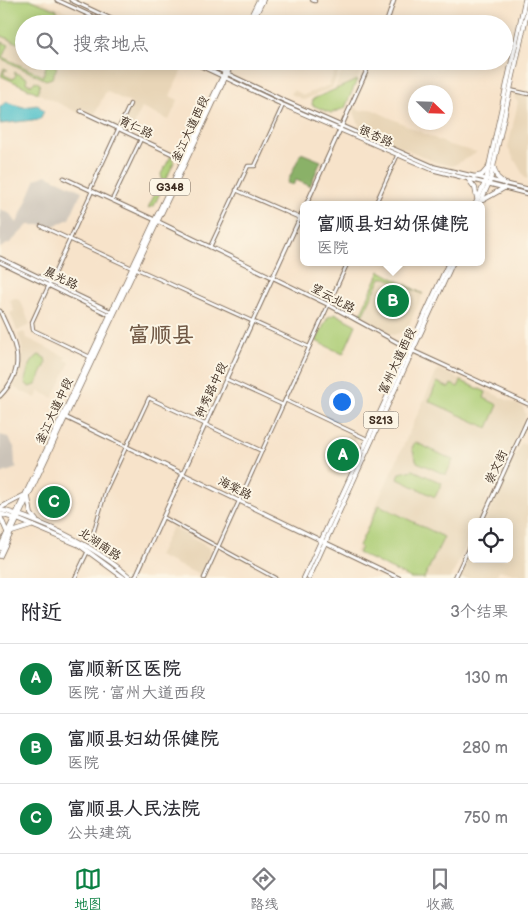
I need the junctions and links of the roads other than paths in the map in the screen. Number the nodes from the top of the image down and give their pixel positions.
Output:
1 (57, 0) edge
2 (71, 0) edge
3 (261, 0) edge
4 (394, 0) edge
5 (526, 0) edge
6 (528, 8) edge
7 (90, 15) edge
8 (103, 15) edge
9 (252, 15) edge
10 (255, 15) edge
11 (389, 15) edge
12 (513, 42) edge
13 (516, 42) junction
14 (513, 57) edge
15 (212, 70) edge
16 (216, 70) edge
17 (227, 70) edge
18 (228, 70) edge
19 (367, 70) edge
20 (511, 70) edge
21 (225, 75) junction
22 (510, 90) junction
23 (528, 94) edge
24 (130, 104) dead end
25 (283, 105) junction
26 (81, 111) dead end
27 (118, 128) junction
28 (341, 128) junction
29 (141, 138) junction
30 (398, 153) junction
31 (183, 159) junction
32 (492, 165) junction
33 (474, 177) junction
34 (64, 178) dead end
35 (469, 180) junction
36 (487, 182) junction
37 (504, 186) junction
38 (528, 189) edge
39 (91, 190) junction
40 (236, 190) junction
41 (528, 194) edge
42 (112, 200) junction
43 (308, 201) edge
44 (376, 201) edge
45 (478, 201) edge
46 (479, 201) edge
47 (481, 201) edge
48 (300, 218) joint
49 (156, 220) junction
50 (41, 226) dead end
51 (70, 239) junction
52 (210, 247) junction
53 (0, 260) edge
54 (346, 266) edge
55 (446, 266) edge
56 (451, 266) edge
57 (133, 268) junction
58 (272, 277) junction
59 (50, 284) junction
60 (329, 305) junction
61 (0, 311) edge
62 (112, 314) junction
63 (252, 321) junction
64 (309, 347) junction
65 (411, 350) junction
66 (90, 357) junction
67 (226, 379) junction
68 (0, 396) edge
69 (285, 400) junction
70 (528, 404) edge
71 (283, 406) junction
72 (64, 416) junction
73 (528, 420) edge
74 (205, 424) junction
75 (364, 438) dead end
76 (127, 446) junction
77 (262, 450) junction
78 (183, 472) junction
79 (27, 496) junction
80 (240, 500) junction
81 (0, 512) edge
82 (17, 516) junction
83 (162, 517) junction
84 (483, 518) edge
85 (36, 524) junction
86 (9, 533) junction
87 (322, 543) junction
88 (90, 544) dead end
89 (218, 547) junction
90 (0, 548) edge
91 (468, 550) edge
92 (86, 553) dead end
93 (0, 556) edge
94 (110, 558) dead end
95 (102, 560) junction
96 (114, 564) junction
97 (105, 566) dead end
98 (75, 578) edge
99 (124, 578) edge
100 (133, 578) edge
101 (204, 578) edge
102 (275, 578) edge
103 (304, 578) edge
104 (309, 578) edge
105 (399, 578) edge
106 (455, 578) edge

1 - 7 street
2 - 8 street
3 - 9 main road
3 - 10 main road
4 - 11 street
5 - 13 main road
6 - 22 main road
12 - 13 street
13 - 14 main road
15 - 21 street
16 - 21 street
17 - 21 main road, 釜江大道西段 / G348
18 - 21 main road, 釜江大道西段 / G348
19 - 28 street
20 - 32 main road
21 - 25 street, 银杏路
21 - 28 street, 银杏路
21 - 31 main road, 釜江大道西段 / G348
21 - 49 main road, 釜江大道西段 / G348
22 - 23 street
22 - 32 main road
24 - 27 street
25 - 28 street, 银杏路
25 - 40 street
26 - 27 street, 育仁路
27 - 29 street, 育仁路
27 - 39 street
28 - 30 street, 银杏路
28 - 43 street
29 - 31 street, 育仁路
29 - 42 street
30 - 33 street, 银杏路
30 - 35 street, 银杏路
30 - 44 street
31 - 49 main road, 釜江大道西段 / G348
32 - 33 main road
32 - 36 main road
32 - 37 main road
33 - 36 street, 银杏路
34 - 39 street, 望云北路
35 - 36 street, 银杏路
35 - 45 main road
36 - 37 street, 银杏路
36 - 46 main road
37 - 38 street, 银杏路
37 - 41 street, 银杏路
37 - 47 main road
39 - 42 street, 望云北路
39 - 51 street
40 - 48 street
40 - 52 street
42 - 49 street, 望云北路
48 - 58 street, 钟秀路中段
49 - 52 street, 望云北路
49 - 57 main road, 釜江大道西段 / G348
50 - 51 street
51 - 57 street
51 - 59 street
52 - 58 street, 望云北路
53 - 59 street, 晨光路
54 - 60 street
55 - 65 main road, 富州大道西段 / S213
56 - 65 main road, 富州大道西段 / S213
57 - 62 main road, 釜江大道西段 / G348
57 - 63 street
58 - 60 street, 望云北路
58 - 63 street, 钟秀路中段
59 - 62 street, 晨光路
59 - 66 street
60 - 64 street
60 - 65 street, 望云北路
61 - 68 street
62 - 66 main road, 釜江大道中段 / G348
62 - 72 main road, 釜江大道中段 / G348
63 - 64 street
63 - 67 street, 钟秀路中段
64 - 69 street
65 - 70 street, 望云北路
65 - 87 main road, 富州大道西段 / S213
66 - 72 main road, 釜江大道中段 / G348
67 - 71 street
67 - 74 street, 钟秀路中段
69 - 71 street
69 - 75 street
71 - 77 street
72 - 76 street, 海棠路
72 - 79 main road, 釜江大道中段 / G348
73 - 84 street, 崇文街
74 - 76 street
74 - 77 street
74 - 78 street, 钟秀路中段
76 - 78 street, 海棠路
76 - 88 street
77 - 80 street
78 - 80 street, 海棠路
78 - 83 street, 钟秀路中段
79 - 81 main road
79 - 82 main road, 釜江大道中段 / G348
79 - 85 main road
80 - 87 street, 海棠路
80 - 89 street
81 - 82 main road, 北湖南路
81 - 86 main road
82 - 85 main road, 北湖南路
82 - 86 main road, 釜江大道中段
83 - 89 street
83 - 100 street, 钟秀路中段
85 - 86 main road
85 - 95 main road, 北湖南路
85 - 96 main road, 北湖南路
86 - 90 main road
86 - 93 main road
87 - 103 main road, 富州大道西段 / S213
87 - 104 main road, 富州大道西段 / S213
87 - 105 street, 海棠路
89 - 101 street
89 - 102 street
91 - 106 street
92 - 98 street
94 - 96 main road
95 - 97 main road
95 - 99 main road, 北湖南路
96 - 100 main road, 北湖南路

